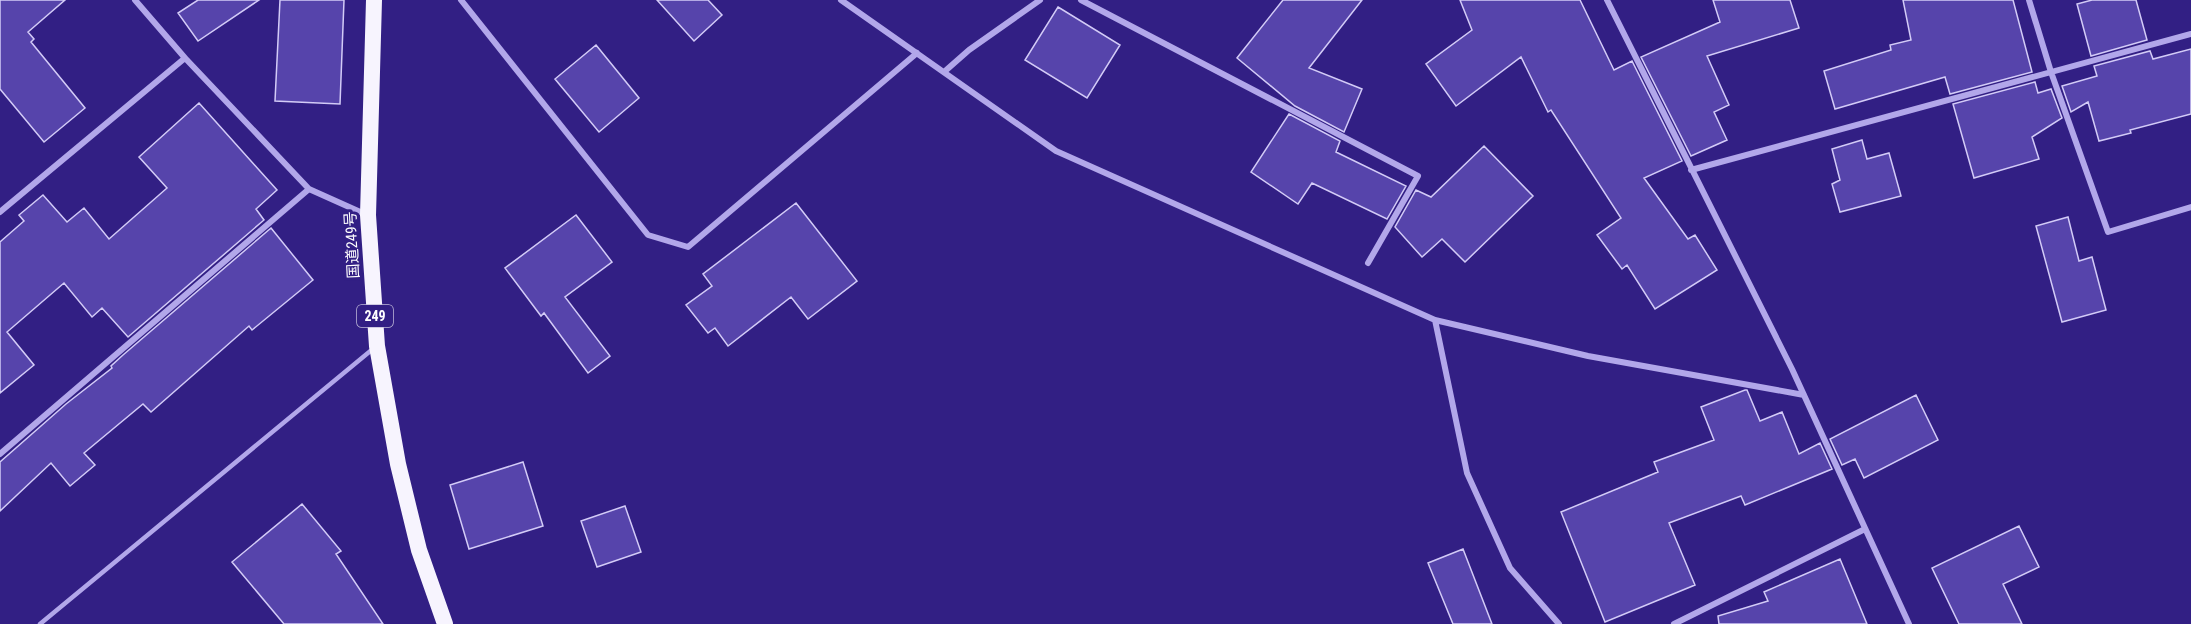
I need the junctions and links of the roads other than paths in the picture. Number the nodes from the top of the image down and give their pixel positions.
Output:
1 (135, 0) edge
2 (374, 0) edge
3 (461, 0) edge
4 (841, 0) edge
5 (1040, 0) edge
6 (1081, 0) edge
7 (1607, 0) edge
8 (2029, 0) edge
9 (2191, 34) edge
10 (917, 53) junction
11 (185, 58) junction
12 (944, 72) junction
13 (2051, 72) junction
14 (1691, 170) junction
15 (309, 189) junction
16 (2191, 207) edge
17 (0, 212) edge
18 (368, 215) junction
19 (1368, 263) dead end
20 (1435, 320) junction
21 (376, 346) junction
22 (1804, 395) junction
23 (0, 454) edge
24 (1865, 529) junction
25 (40, 624) edge
26 (445, 624) edge
27 (1559, 624) edge
28 (1674, 624) edge
29 (1909, 624) edge

1 - 11 street
2 - 18 highway, 国道249号 / 249
3 - 10 street
4 - 10 street
5 - 12 street
6 - 19 street
7 - 14 street
8 - 13 street
9 - 13 street
10 - 12 street
11 - 15 street
11 - 17 street
12 - 20 street
13 - 14 street
13 - 16 street
14 - 22 street
15 - 18 street
15 - 23 street
18 - 21 highway, 国道249号 / 249
20 - 22 street
20 - 27 street
21 - 25 lane
21 - 26 highway, 国道249号 / 249
22 - 24 street
24 - 28 street
24 - 29 street

